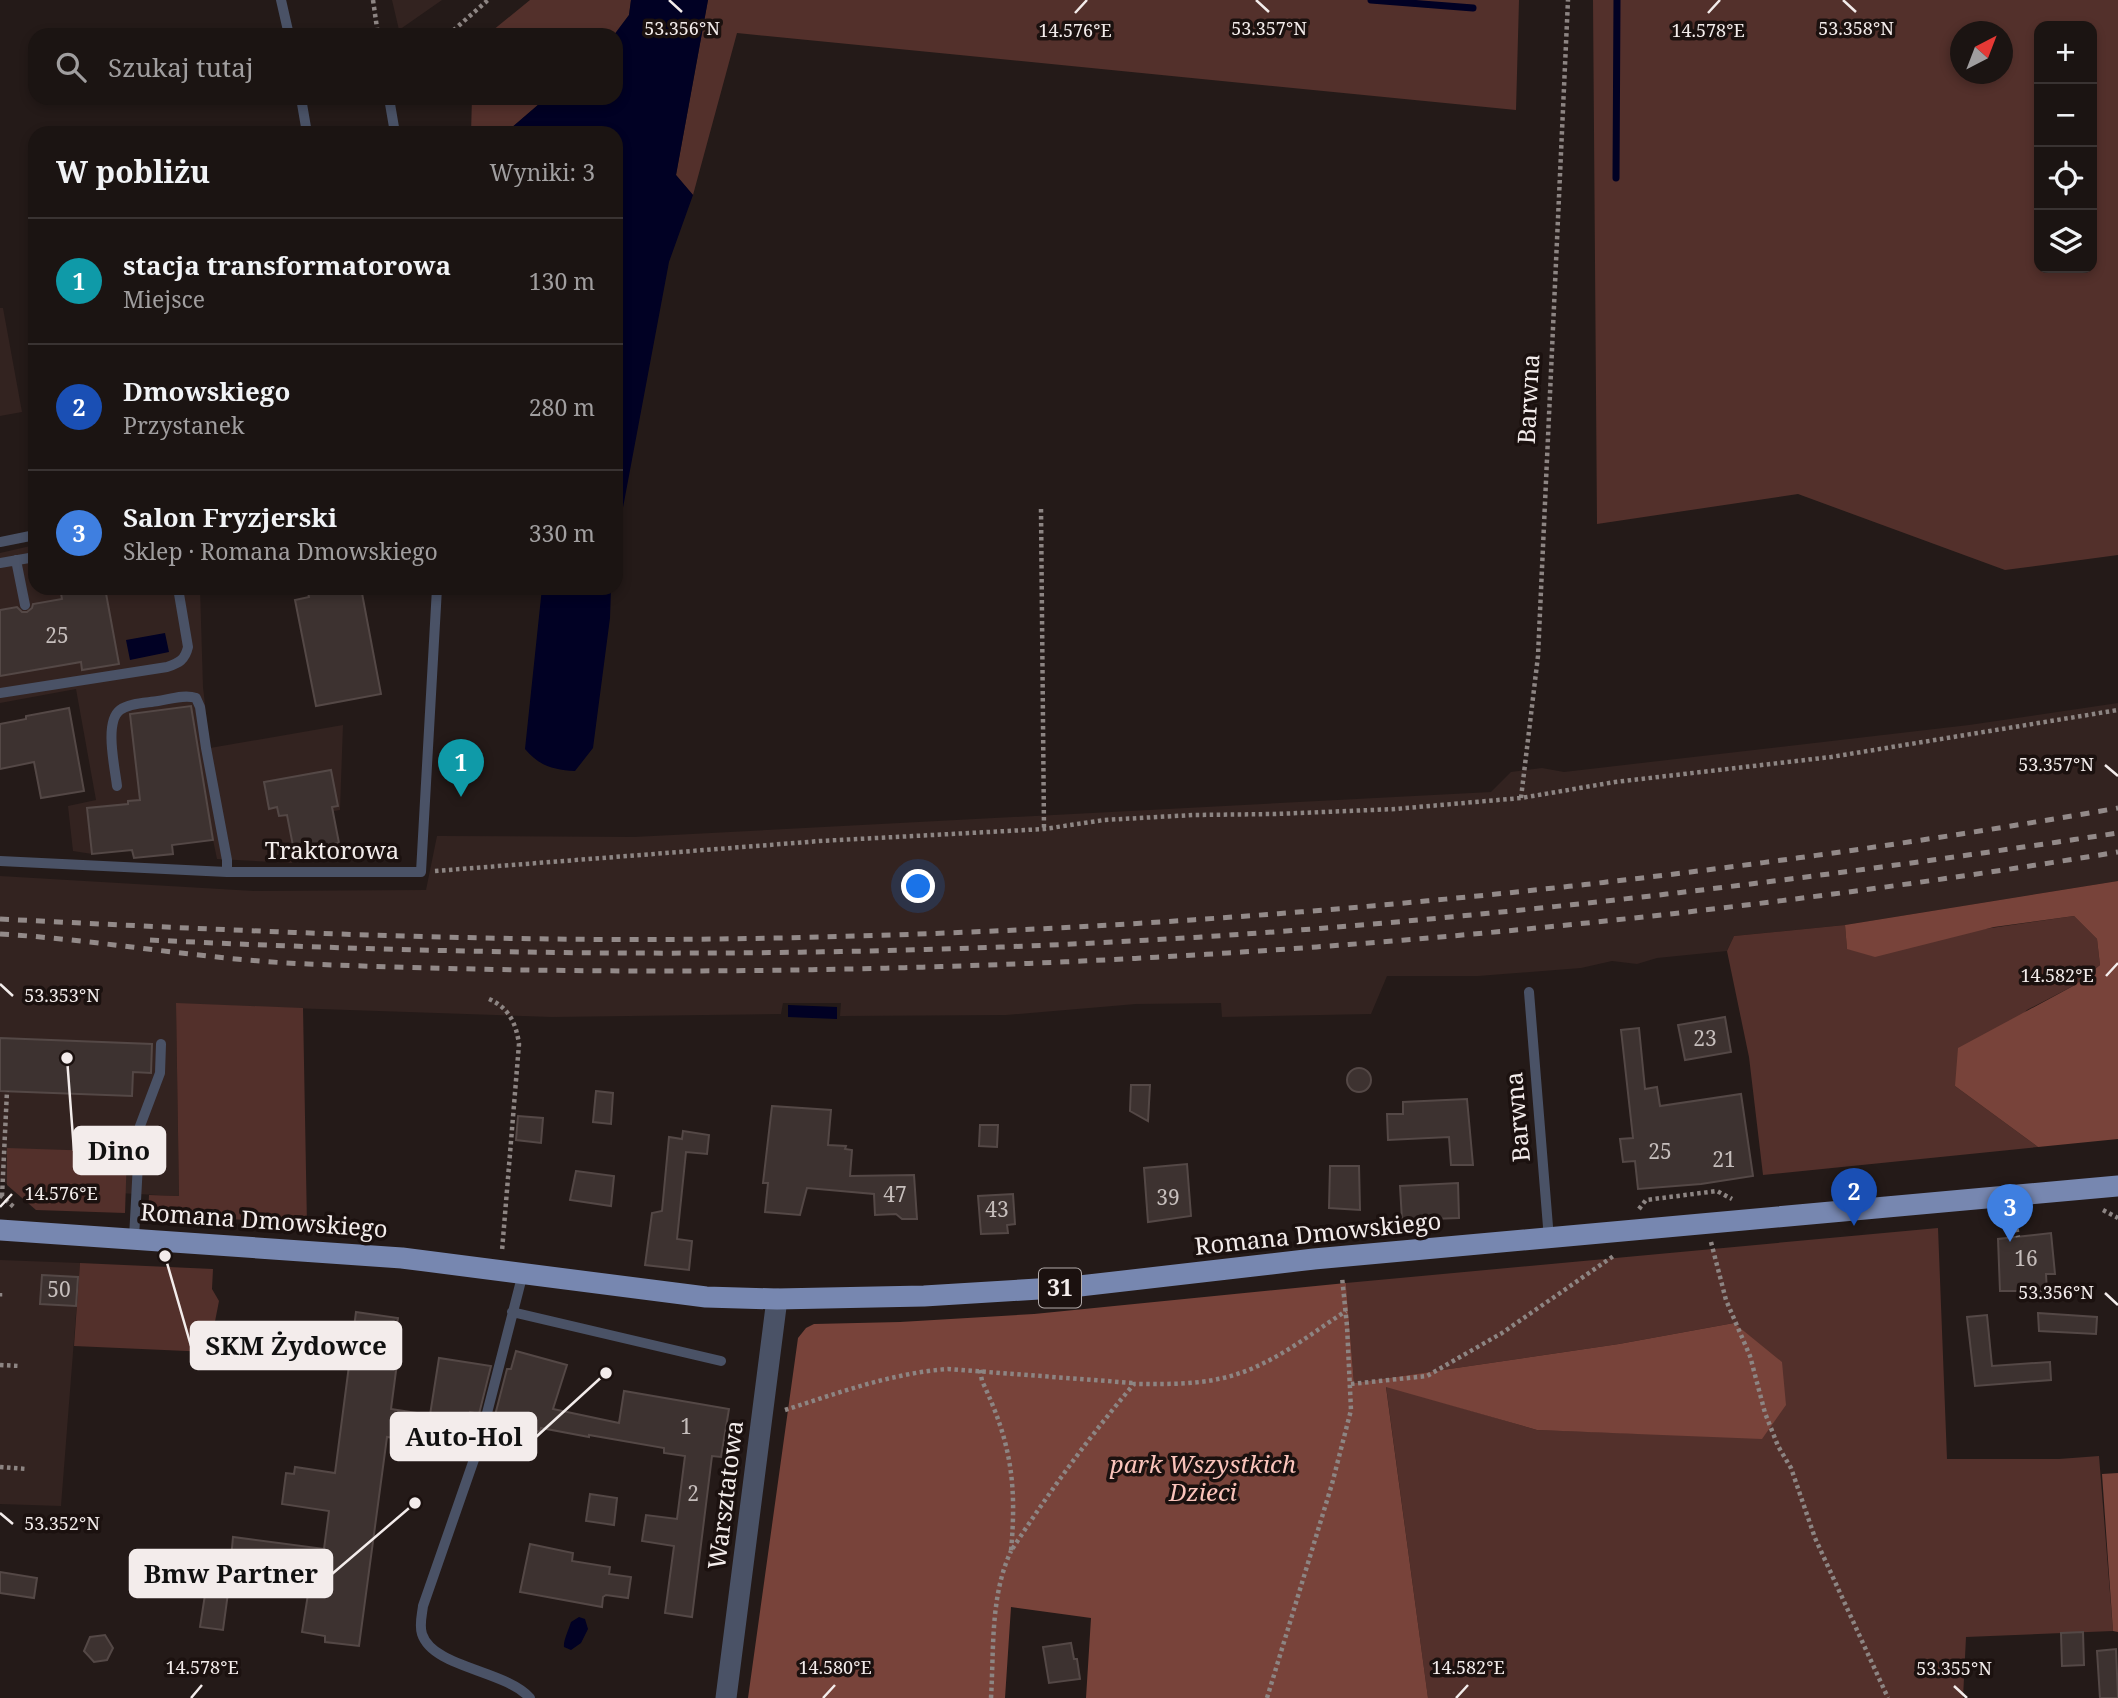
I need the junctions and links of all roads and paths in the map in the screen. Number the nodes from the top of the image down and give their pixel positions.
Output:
1 (281, 0) edge
2 (373, 0) edge
3 (488, 0) edge
4 (1568, 0) edge
5 (287, 28) edge
6 (377, 28) edge
7 (456, 28) edge
8 (302, 105) edge
9 (390, 105) edge
10 (306, 126) edge
11 (394, 126) edge
12 (1041, 509) dead end
13 (28, 536) edge
14 (0, 542) edge
15 (28, 558) edge
16 (16, 560) junction
17 (0, 563) edge
18 (179, 595) edge
19 (437, 595) edge
20 (25, 605) dead end
21 (0, 693) edge
22 (2118, 710) edge
23 (117, 786) dead end
24 (1521, 798) junction
25 (1044, 829) junction
26 (0, 861) edge
27 (227, 872) junction
28 (421, 872) junction
29 (1529, 992) dead end
30 (489, 999) dead end
31 (161, 1044) dead end
32 (7, 1091) dead end
33 (2118, 1186) edge
34 (1, 1196) edge
35 (1727, 1204) dead end
36 (2096, 1206) dead end
37 (17, 1210) dead end
38 (1648, 1213) dead end
39 (2013, 1214) dead end
40 (2118, 1218) edge
41 (0, 1230) edge
42 (2018, 1237) dead end
43 (134, 1238) junction
44 (1549, 1238) junction
45 (1711, 1241) dead end
46 (1621, 1250) dead end
47 (498, 1258) junction
48 (523, 1273) junction
49 (1341, 1274) dead end
50 (777, 1298) junction
51 (1346, 1310) junction
52 (512, 1312) junction
53 (721, 1362) dead end
54 (0, 1365) edge
55 (20, 1366) dead end
56 (980, 1370) junction
57 (1134, 1384) junction
58 (1351, 1384) junction
59 (783, 1398) dead end
60 (0, 1467) edge
61 (26, 1469) dead end
62 (1011, 1551) junction
63 (530, 1698) edge
64 (726, 1698) edge
65 (991, 1698) edge
66 (1267, 1698) edge
67 (1888, 1698) edge

1 - 5 lane
2 - 6 path
3 - 7 path
4 - 24 path, Barwna
8 - 10 lane
9 - 11 lane
12 - 25 path
13 - 14 lane
15 - 16 lane
16 - 17 lane
16 - 20 lane
18 - 21 lane
19 - 28 lane, Traktorowa
22 - 24 path
23 - 27 lane
24 - 25 path
25 - 28 path
26 - 27 lane, Traktorowa
27 - 28 lane, Traktorowa
29 - 44 lane, Barwna
30 - 47 path
31 - 43 lane
32 - 34 path
33 - 44 main road, Romana Dmowskiego / 31
34 - 37 path
35 - 38 path
36 - 40 path
39 - 42 path
41 - 43 main road, Romana Dmowskiego / 31
43 - 47 main road, Romana Dmowskiego / 31
44 - 50 main road, Romana Dmowskiego / 31
45 - 67 path
46 - 58 path
47 - 48 main road, Romana Dmowskiego / 31
48 - 50 main road, Romana Dmowskiego / 31
48 - 52 lane
49 - 51 path
50 - 64 street, Warsztatowa
51 - 57 path
51 - 58 path
52 - 53 lane
52 - 63 lane
54 - 55 path
56 - 57 path
56 - 59 path
56 - 62 path
57 - 62 path
58 - 66 path
60 - 61 path
62 - 65 path

